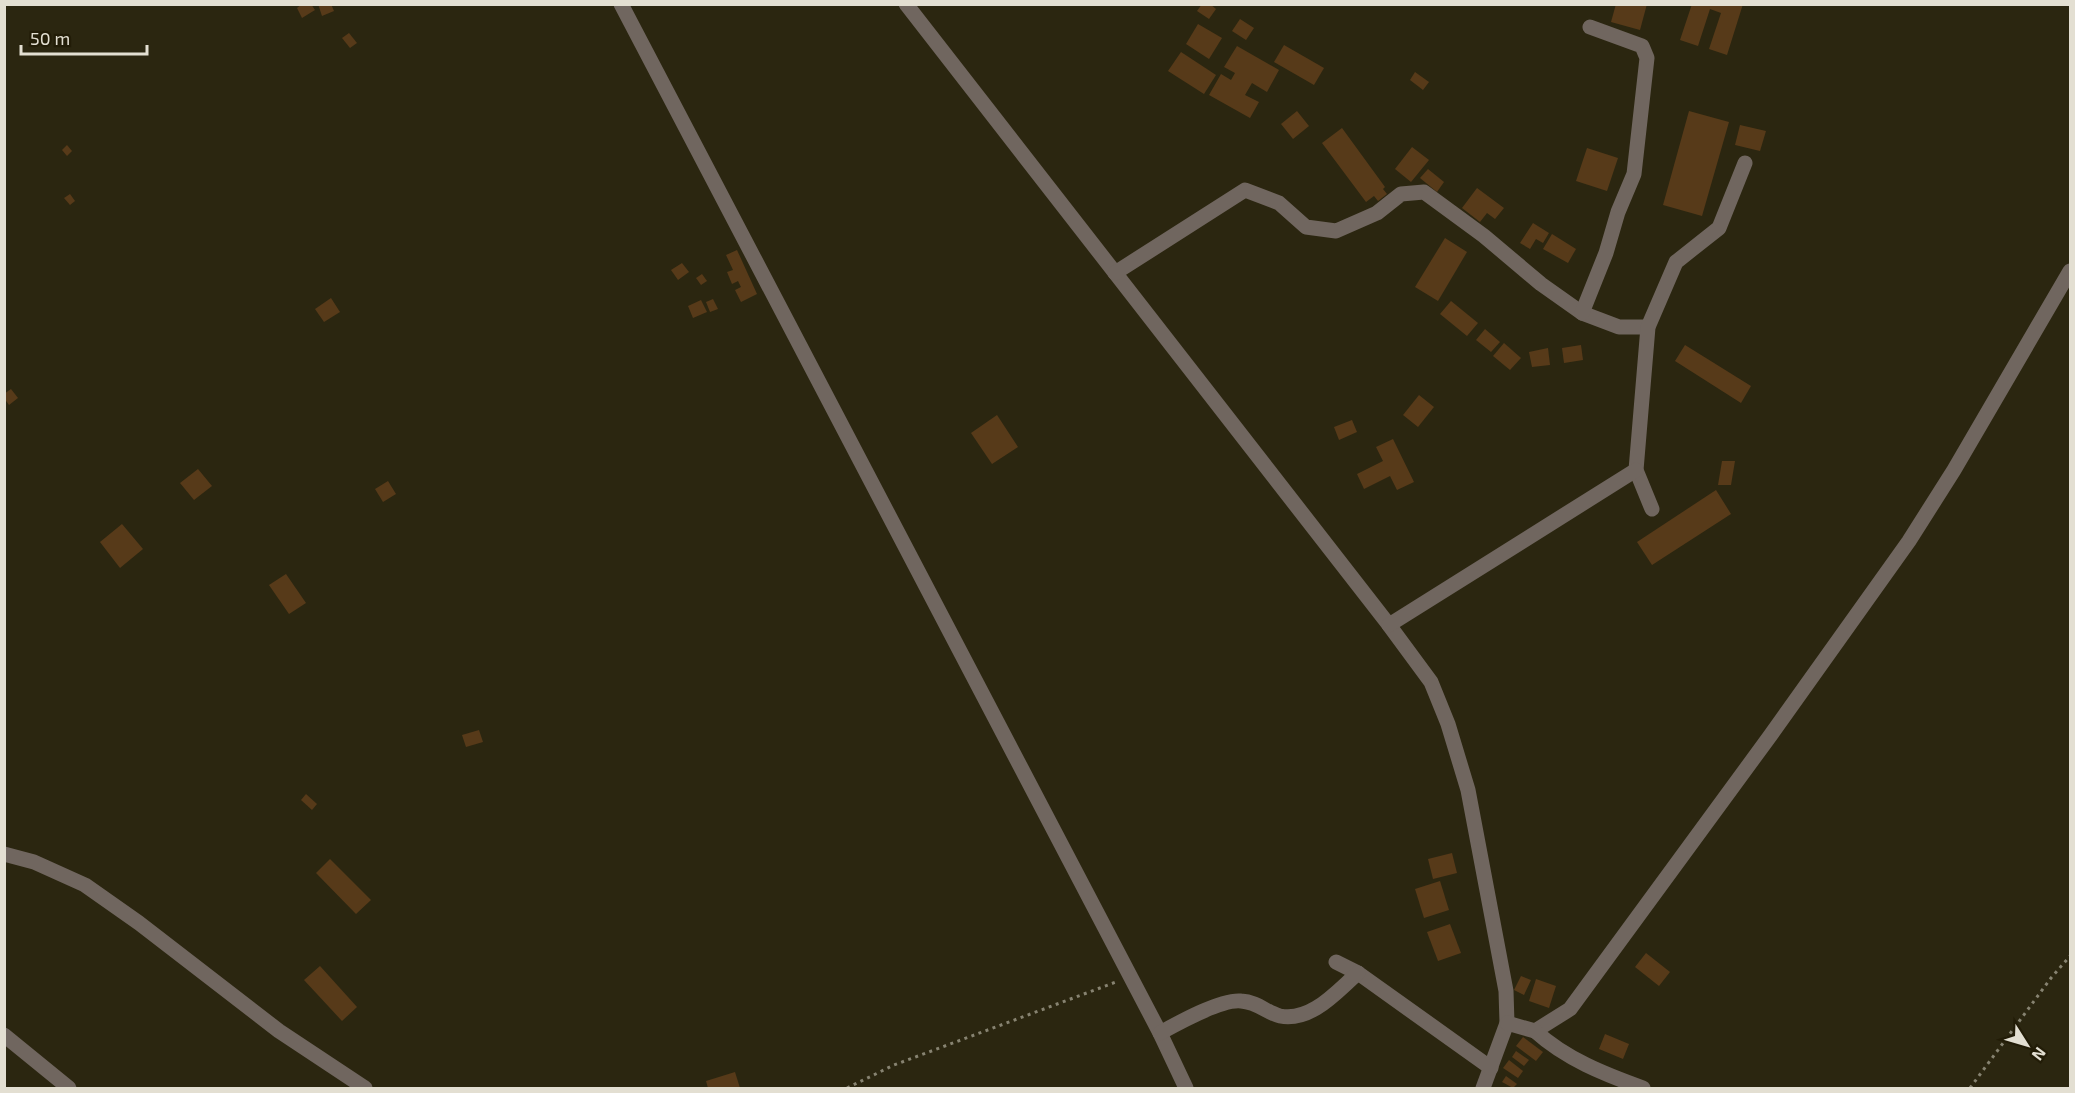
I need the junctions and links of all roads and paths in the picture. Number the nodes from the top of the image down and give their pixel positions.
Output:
1 (621, 4) edge
2 (906, 4) edge
3 (1590, 27) dead end
4 (1745, 163) dead end
5 (2070, 271) edge
6 (1115, 273) junction
7 (1582, 312) junction
8 (1648, 327) junction
9 (1636, 470) junction
10 (1652, 509) dead end
11 (1389, 624) junction
12 (4, 854) edge
13 (2070, 956) edge
14 (1335, 962) dead end
15 (1358, 973) junction
16 (1130, 976) junction
17 (1507, 1023) junction
18 (1160, 1033) junction
19 (4, 1035) edge
20 (1540, 1036) junction
21 (1491, 1068) junction
22 (69, 1089) edge
23 (365, 1089) edge
24 (847, 1089) edge
25 (1186, 1089) edge
26 (1483, 1089) edge
27 (1643, 1089) edge
28 (1970, 1089) edge

1 - 16 street
2 - 6 street
3 - 7 street
4 - 8 street
5 - 20 street
6 - 7 street
6 - 11 street
7 - 8 street
8 - 9 street
9 - 10 street
9 - 11 street
11 - 17 street
12 - 23 street
13 - 28 path
14 - 15 street
15 - 18 street
15 - 21 street
16 - 18 street
16 - 24 path
17 - 20 street
17 - 21 street
18 - 25 street
19 - 22 street
20 - 27 street
21 - 26 street

